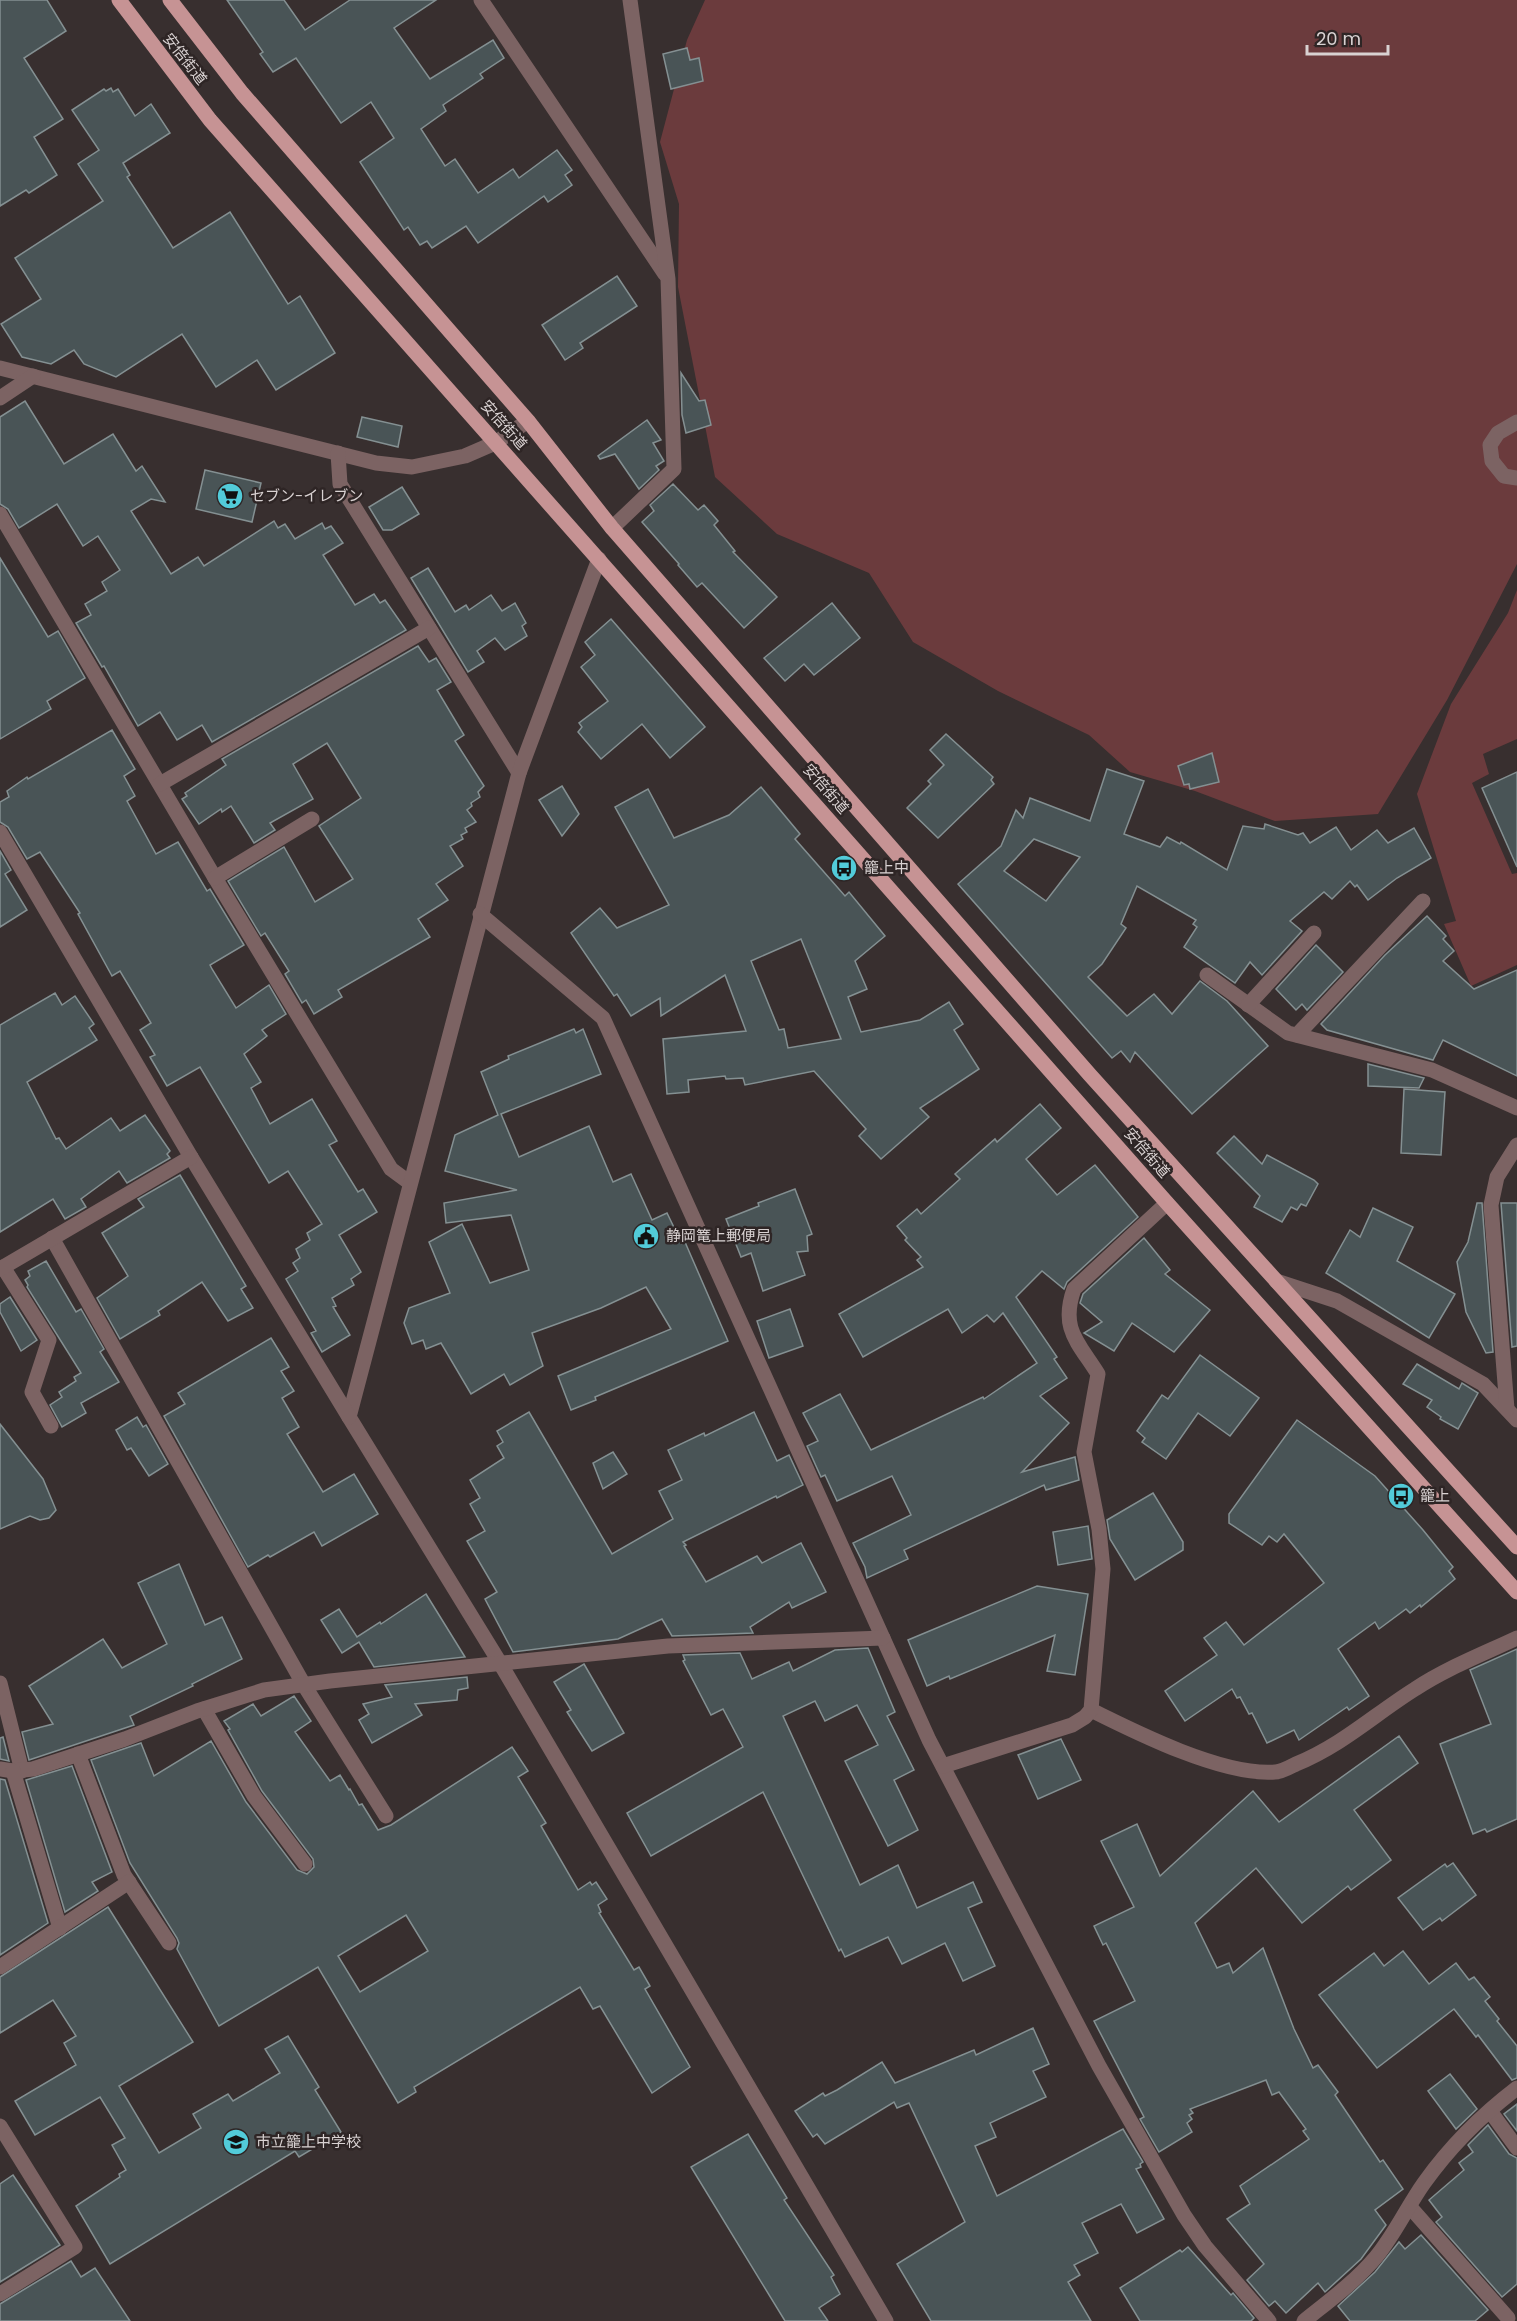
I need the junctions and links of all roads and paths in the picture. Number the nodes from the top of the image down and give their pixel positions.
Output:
1 (119, 0) edge
2 (170, 0) edge
3 (481, 0) edge
4 (630, 0) edge
5 (668, 279) junction
6 (0, 368) edge
7 (33, 376) junction
8 (0, 398) edge
9 (528, 421) junction
10 (1517, 423) edge
11 (495, 443) junction
12 (338, 453) junction
13 (1517, 478) edge
14 (0, 514) edge
15 (612, 528) junction
16 (599, 559) junction
17 (429, 628) junction
18 (519, 773) junction
19 (160, 784) junction
20 (312, 819) dead end
21 (0, 832) edge
22 (215, 878) junction
23 (1423, 901) dead end
24 (480, 914) junction
25 (1314, 933) dead end
26 (1206, 975) dead end
27 (1248, 1005) junction
28 (1297, 1035) junction
29 (1517, 1108) edge
30 (1517, 1145) edge
31 (191, 1157) junction
32 (410, 1183) junction
33 (1167, 1203) junction
34 (52, 1238) junction
35 (1, 1268) edge
36 (1276, 1281) junction
37 (1512, 1415) edge
38 (349, 1417) junction
39 (51, 1426) dead end
40 (1517, 1547) edge
41 (1517, 1592) edge
42 (882, 1638) junction
43 (1517, 1638) edge
44 (500, 1663) junction
45 (0, 1683) edge
46 (304, 1685) junction
47 (204, 1709) junction
48 (1091, 1710) junction
49 (78, 1754) junction
50 (943, 1767) junction
51 (12, 1770) edge
52 (386, 1816) dead end
53 (305, 1863) dead end
54 (129, 1882) junction
55 (60, 1928) junction
56 (169, 1943) dead end
57 (0, 1967) edge
58 (1517, 2088) edge
59 (1490, 2111) junction
60 (0, 2126) edge
61 (1517, 2148) edge
62 (1410, 2206) junction
63 (0, 2294) edge
64 (1508, 2318) dead end
65 (886, 2321) edge
66 (1269, 2321) edge
67 (1304, 2321) edge

1 - 11 main road, 安倍街道
2 - 9 main road, 安倍街道
3 - 5 street
4 - 5 street
5 - 15 street
6 - 7 street
7 - 8 street
7 - 12 street
9 - 11 street
9 - 15 main road, 安倍街道
10 - 13 street
11 - 12 street
11 - 16 main road, 安倍街道
12 - 17 street
14 - 19 street
15 - 36 main road, 安倍街道
16 - 18 street
16 - 33 main road, 安倍街道
17 - 18 street
17 - 19 street
18 - 24 street
19 - 22 street
20 - 22 street
21 - 31 street
22 - 32 street
23 - 28 street
24 - 32 street
24 - 42 street
25 - 27 street
26 - 27 street
27 - 28 street
28 - 29 street
30 - 37 street
31 - 34 street
31 - 38 street
32 - 38 street
33 - 41 main road, 安倍街道
33 - 48 street
34 - 35 street
34 - 46 street
35 - 39 street
36 - 37 street
36 - 40 main road, 安倍街道
38 - 44 street
42 - 44 street
42 - 50 street
43 - 48 street
44 - 46 street
44 - 65 street
45 - 51 street
46 - 47 street
46 - 52 street
47 - 49 street
47 - 53 street
48 - 50 street
49 - 51 street
49 - 54 street
50 - 66 street
51 - 55 street
54 - 55 street
54 - 56 street
55 - 57 street
58 - 59 street
59 - 61 street
59 - 62 street
60 - 63 street
62 - 64 street
62 - 67 street

